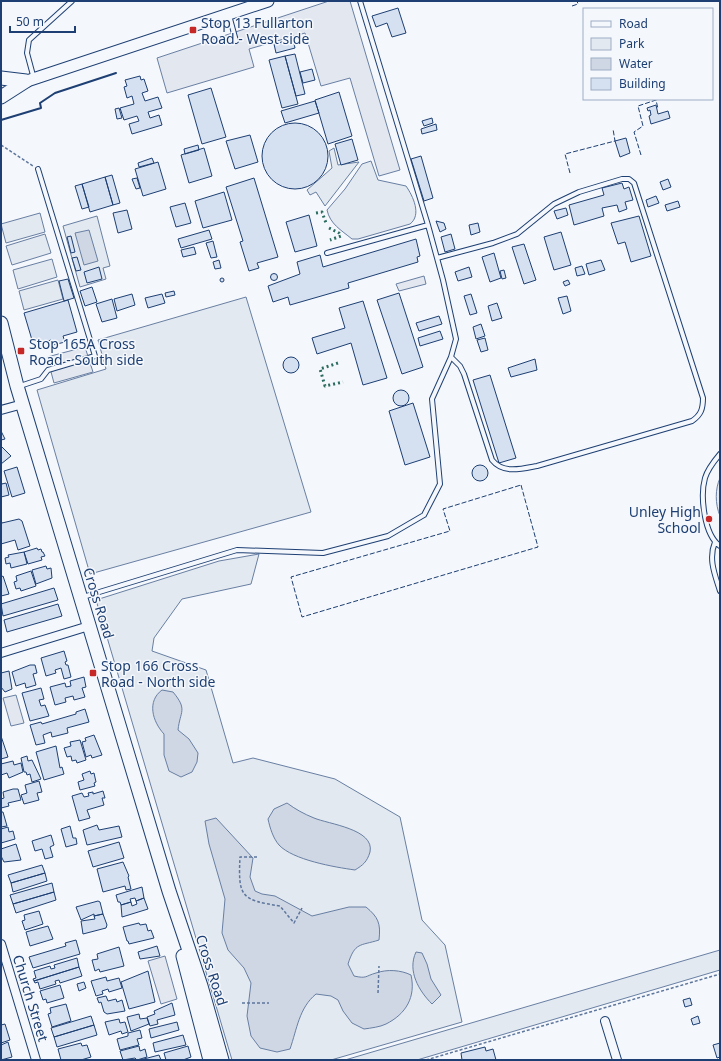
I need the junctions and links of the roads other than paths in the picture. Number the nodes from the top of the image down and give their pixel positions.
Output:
1 (72, 1) edge
2 (268, 1) edge
3 (360, 1) edge
4 (229, 15) junction
5 (236, 41) dead end
6 (1, 78) edge
7 (30, 80) junction
8 (1, 89) edge
9 (1, 97) edge
10 (38, 169) road end
11 (428, 225) junction
12 (327, 253) dead end
13 (437, 258) junction
14 (1, 323) edge
15 (451, 356) junction
16 (17, 386) junction
17 (23, 404) junction
18 (1, 410) edge
19 (720, 454) edge
20 (715, 542) junction
21 (720, 546) edge
22 (720, 591) edge
23 (81, 598) junction
24 (89, 626) junction
25 (1, 653) edge
26 (169, 891) junction
27 (1, 944) edge
28 (605, 1021) dead end
29 (36, 1060) edge
30 (210, 1060) edge
31 (222, 1060) edge
32 (617, 1060) edge

1 - 7 lane
2 - 4 main road
3 - 11 lane
4 - 5 lane
4 - 7 main road
6 - 7 highway
7 - 8 main road
7 - 9 highway
10 - 16 lane
11 - 12 lane
11 - 13 lane
13 - 15 lane
13 - 15 lane
14 - 16 highway, Cross Road
15 - 23 lane
16 - 17 highway, Cross Road
17 - 18 street
17 - 23 highway, Cross Road
19 - 20 lane
20 - 21 lane
20 - 22 lane
23 - 24 highway, Cross Road
24 - 25 street
24 - 26 highway, Cross Road
26 - 30 highway, Cross Road
26 - 31 highway, Cross Road
27 - 29 street, Church Street
28 - 32 street

